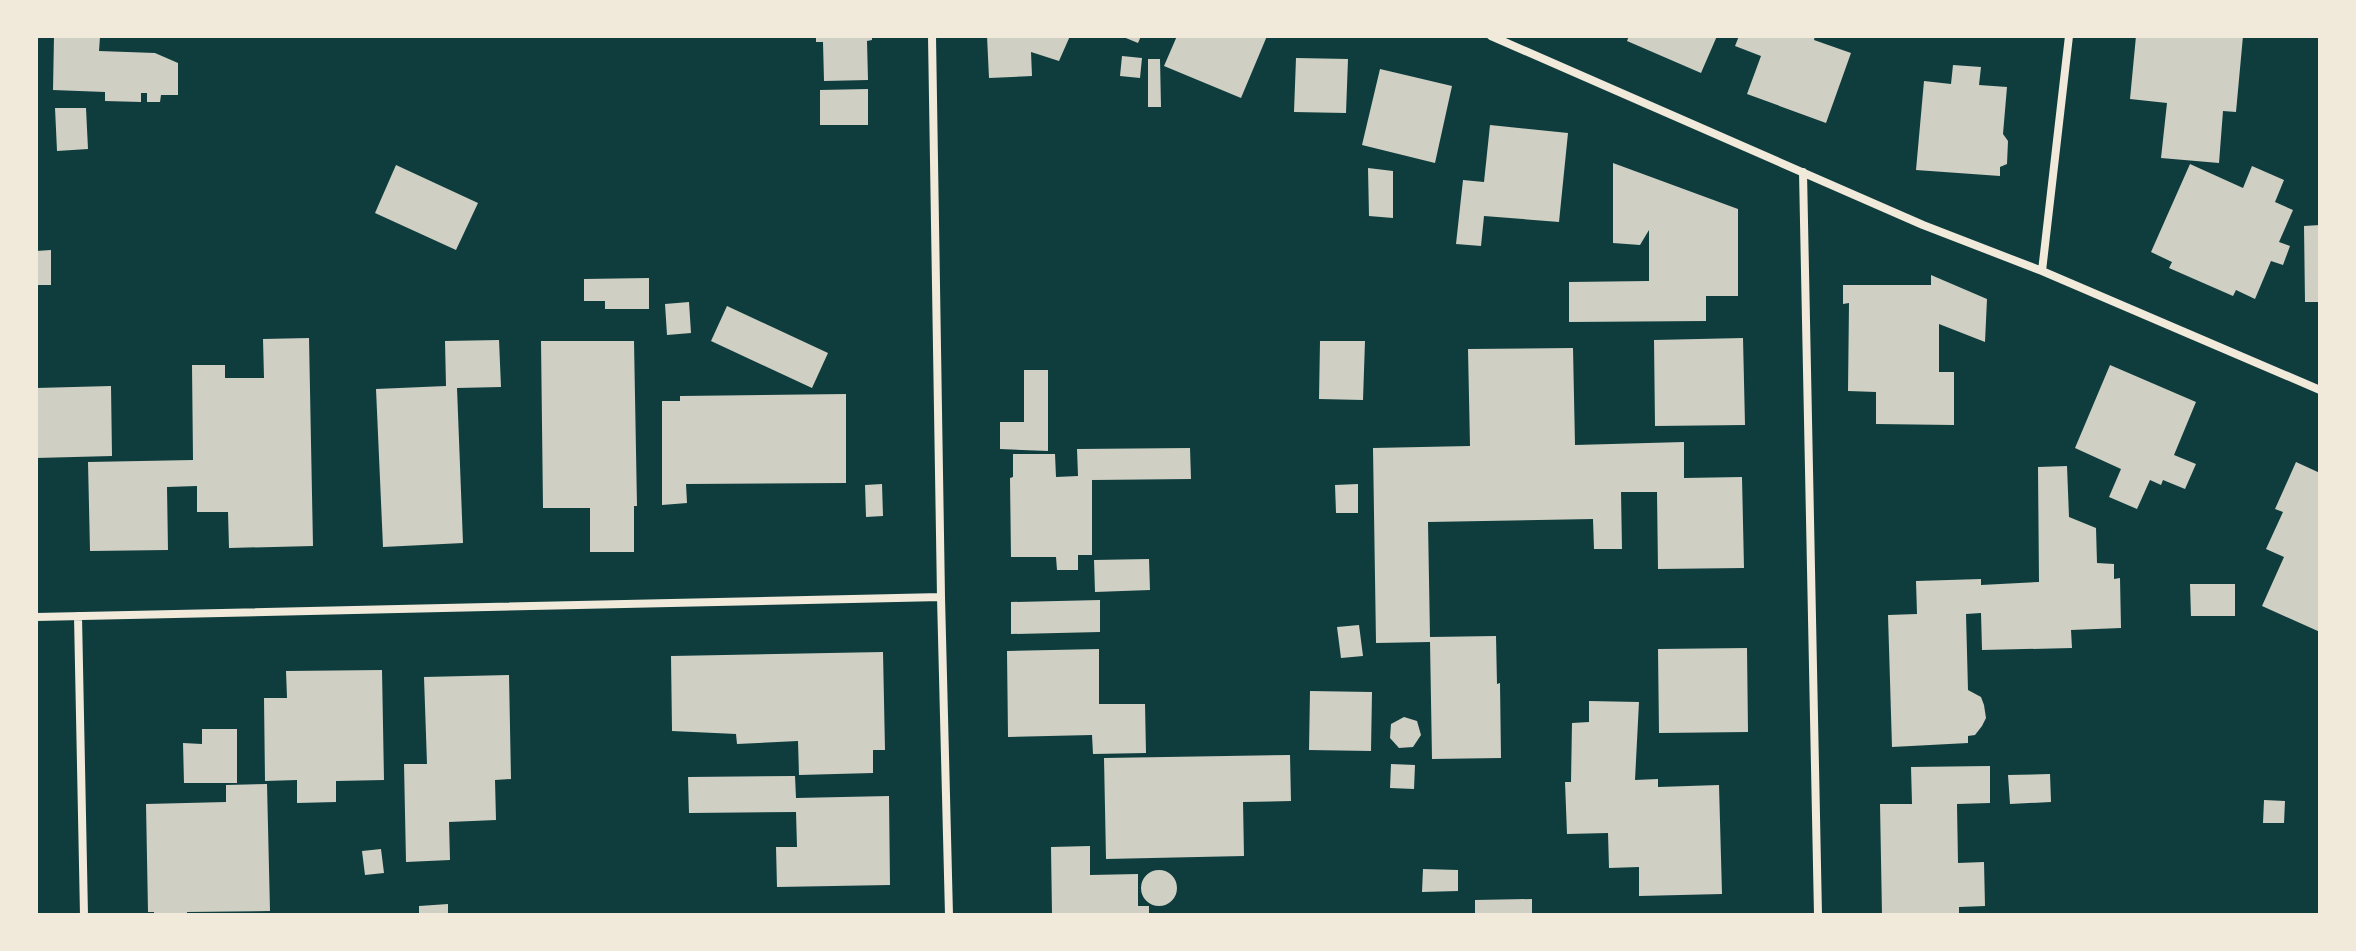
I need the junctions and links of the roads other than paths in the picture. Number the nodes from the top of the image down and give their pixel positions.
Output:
1 (932, 36) edge
2 (1491, 36) edge
3 (2069, 36) edge
4 (1803, 172) junction
5 (2042, 271) junction
6 (2320, 390) edge
7 (941, 597) junction
8 (78, 616) junction
9 (36, 617) edge
10 (84, 915) edge
11 (949, 915) edge
12 (1818, 915) edge

1 - 7 street
2 - 4 street
3 - 5 street
4 - 5 street
4 - 12 street
5 - 6 street
7 - 8 street
7 - 11 street
8 - 9 street
8 - 10 street

